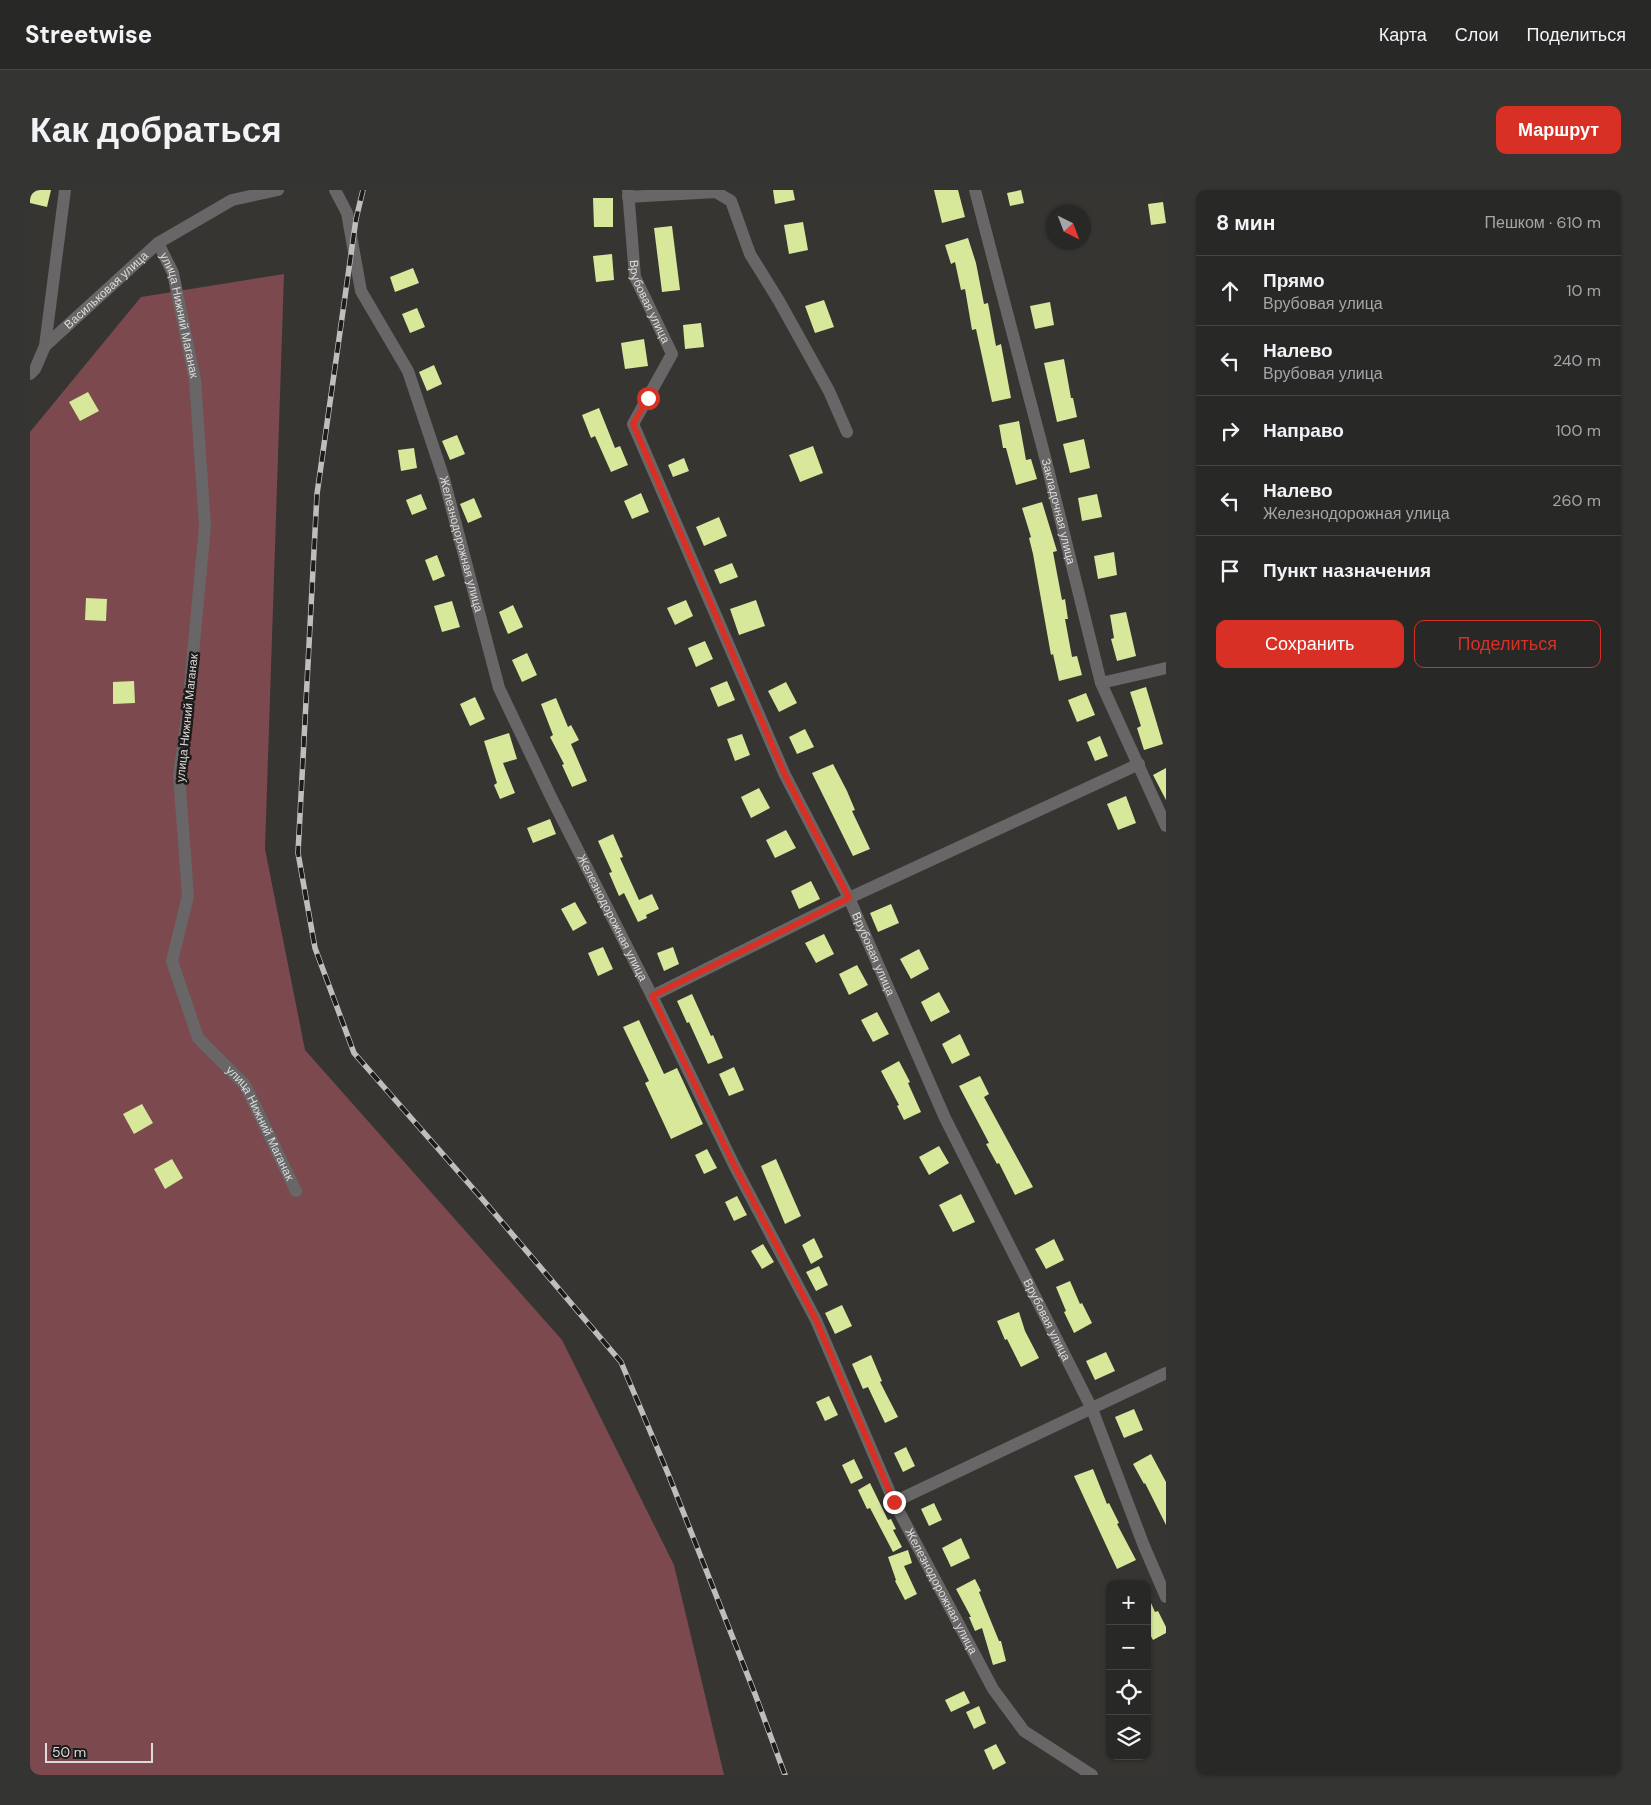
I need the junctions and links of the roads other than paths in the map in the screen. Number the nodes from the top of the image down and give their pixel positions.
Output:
1 (65, 190) edge
2 (278, 190) edge
3 (335, 190) edge
4 (975, 190) edge
5 (628, 193) edge
6 (158, 243) junction
7 (45, 346) junction
8 (30, 374) edge
9 (847, 432) dead end
10 (1166, 668) edge
11 (1101, 683) junction
12 (1139, 764) junction
13 (1166, 826) edge
14 (849, 898) junction
15 (652, 996) junction
16 (296, 1191) dead end
17 (1166, 1373) edge
18 (1092, 1409) junction
19 (894, 1502) junction
20 (1166, 1597) edge
21 (1092, 1775) edge

1 - 7 street, Васильковая улица
2 - 6 street, Васильковая улица
3 - 15 street, Железнодорожная улица
4 - 11 street, Закладочная улица
5 - 9 street, Врубовая улица
5 - 14 street, Врубовая улица
6 - 7 street, Васильковая улица
6 - 16 street, улица Нижний Маганак
7 - 8 street, Васильковая улица
10 - 11 street
11 - 12 street, Закладочная улица
12 - 13 street, Закладочная улица
12 - 14 street
14 - 15 street
14 - 18 street, Врубовая улица
15 - 19 street, Железнодорожная улица
17 - 18 street
18 - 19 street
18 - 20 street, Врубовая улица
19 - 21 street, Железнодорожная улица

